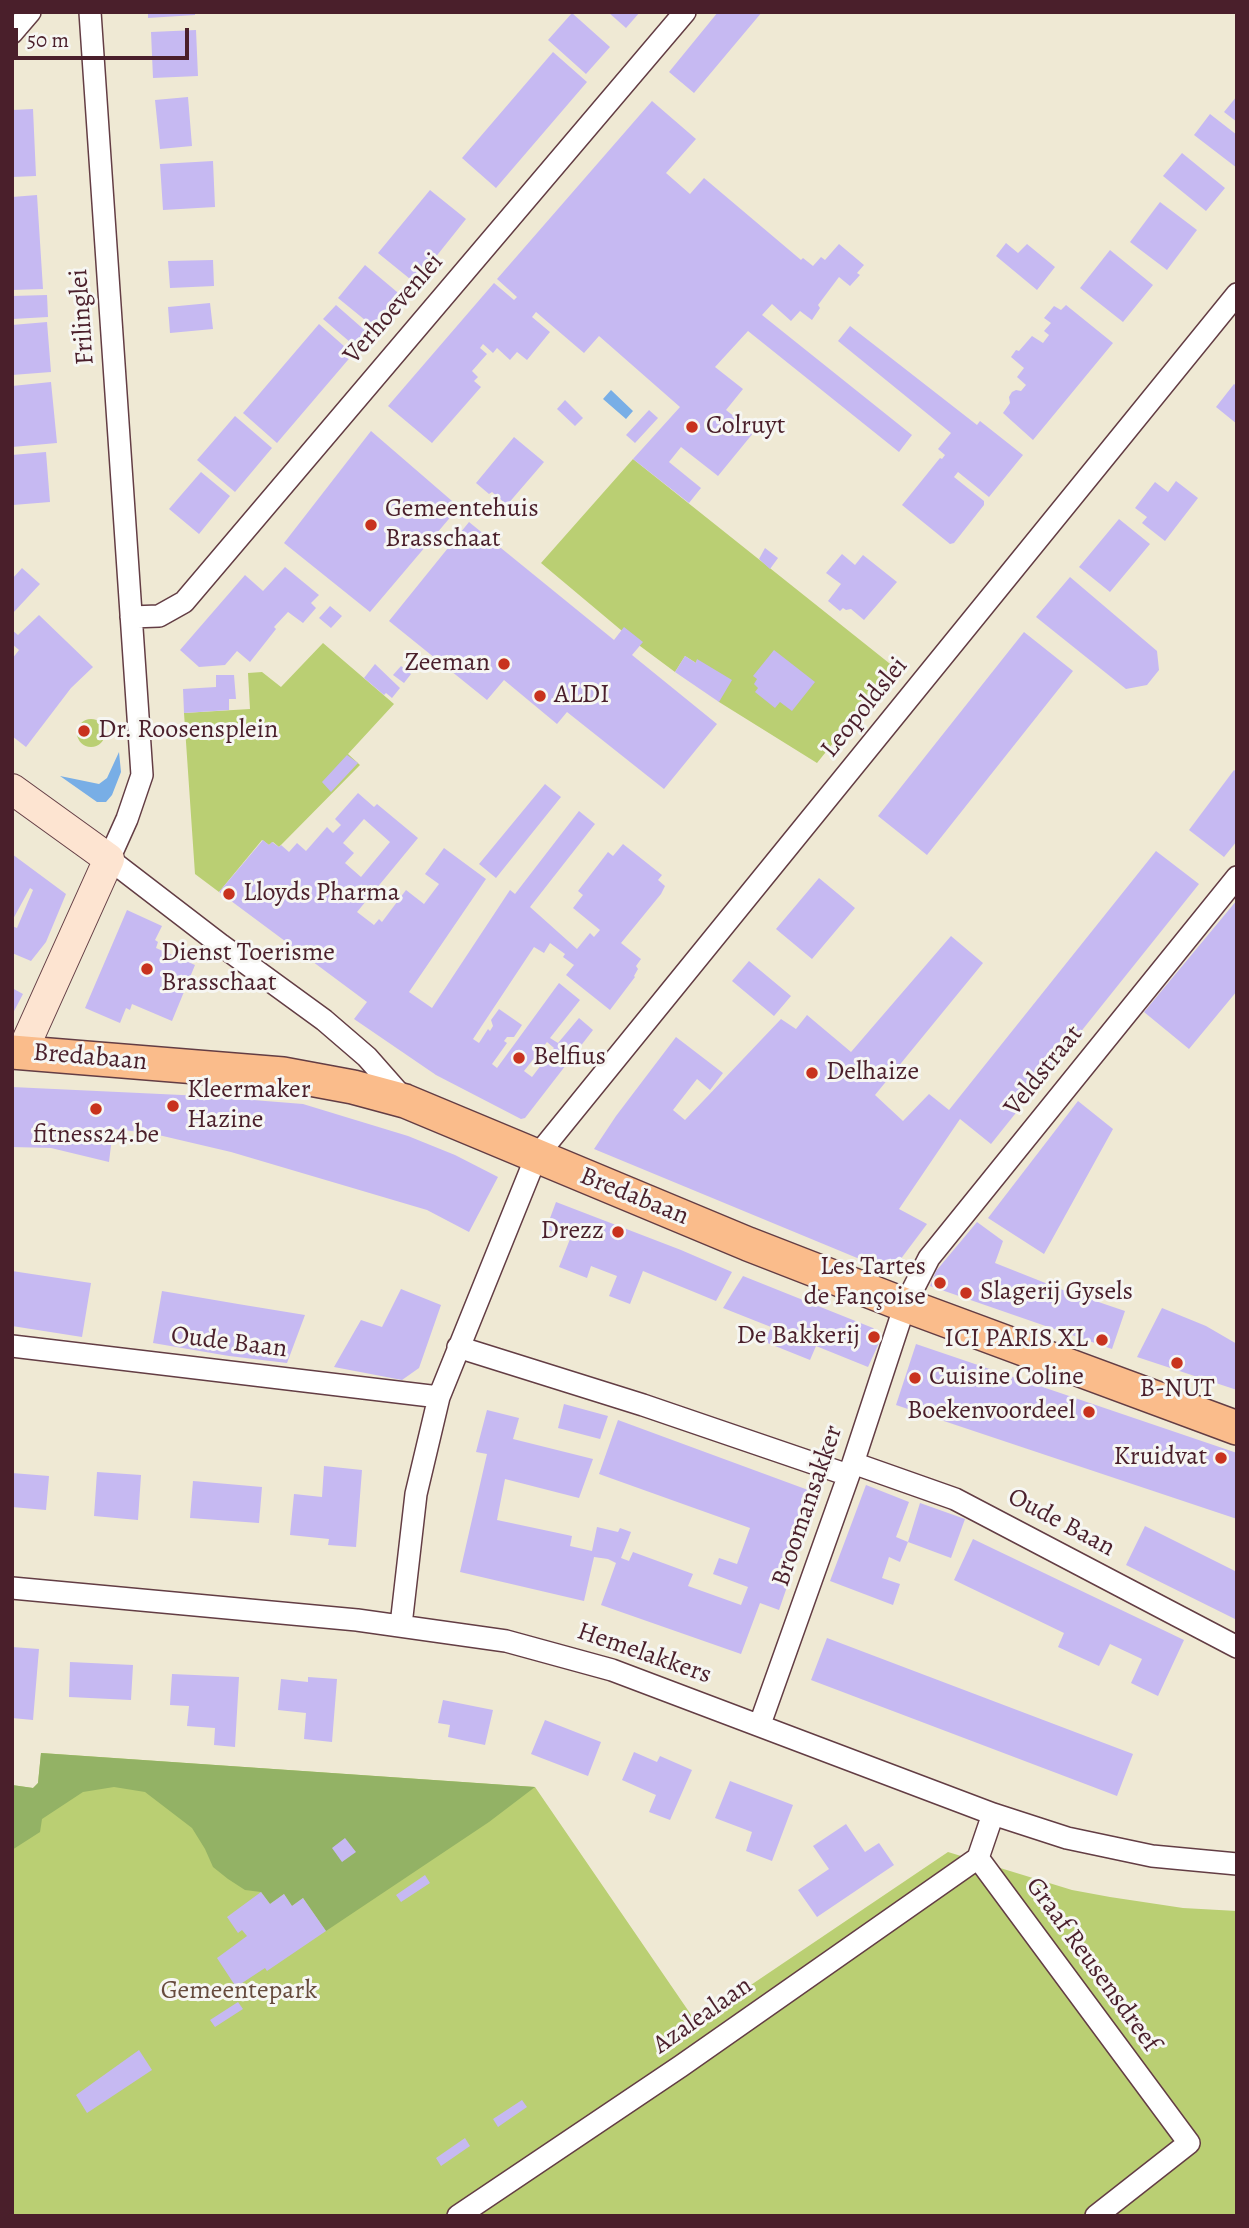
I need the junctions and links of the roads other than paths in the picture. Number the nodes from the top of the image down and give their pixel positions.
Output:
1 (30, 12) edge
2 (90, 12) edge
3 (685, 12) edge
4 (12, 33) edge
5 (1237, 294) edge
6 (131, 617) junction
7 (12, 789) edge
8 (108, 859) junction
9 (1237, 877) edge
10 (17, 1052) edge
11 (405, 1101) junction
12 (536, 1157) junction
13 (905, 1305) junction
14 (12, 1346) edge
15 (458, 1347) junction
16 (439, 1397) junction
17 (1237, 1428) edge
18 (851, 1469) junction
19 (12, 1588) edge
20 (401, 1625) junction
21 (1237, 1647) edge
22 (760, 1724) junction
23 (993, 1814) junction
24 (978, 1858) junction
25 (1237, 1864) edge
26 (458, 2216) edge
27 (1096, 2216) edge

1 - 4 street
2 - 6 street, Frilinglei
3 - 6 street, Verhoevenlei
5 - 12 street, Leopoldslei
6 - 8 street, Frilinglei
7 - 8 street
8 - 10 street
8 - 11 street
9 - 13 street, Veldstraat
10 - 11 main road, Bredabaan
11 - 12 main road, Bredabaan
12 - 13 main road, Bredabaan
12 - 15 street
13 - 17 main road, Bredabaan
13 - 18 street, Broomansakker
14 - 16 street, Oude Baan
15 - 16 street
15 - 18 street, Oude Baan
16 - 20 street
18 - 21 street, Oude Baan
18 - 22 street, Broomansakker
19 - 20 street, Hemelakkers
20 - 22 street, Hemelakkers
22 - 23 street, Hemelakkers
23 - 24 street
23 - 25 street, Hemelakkers
24 - 26 street, Azalealaan
24 - 27 street, Graaf Reusensdreef

